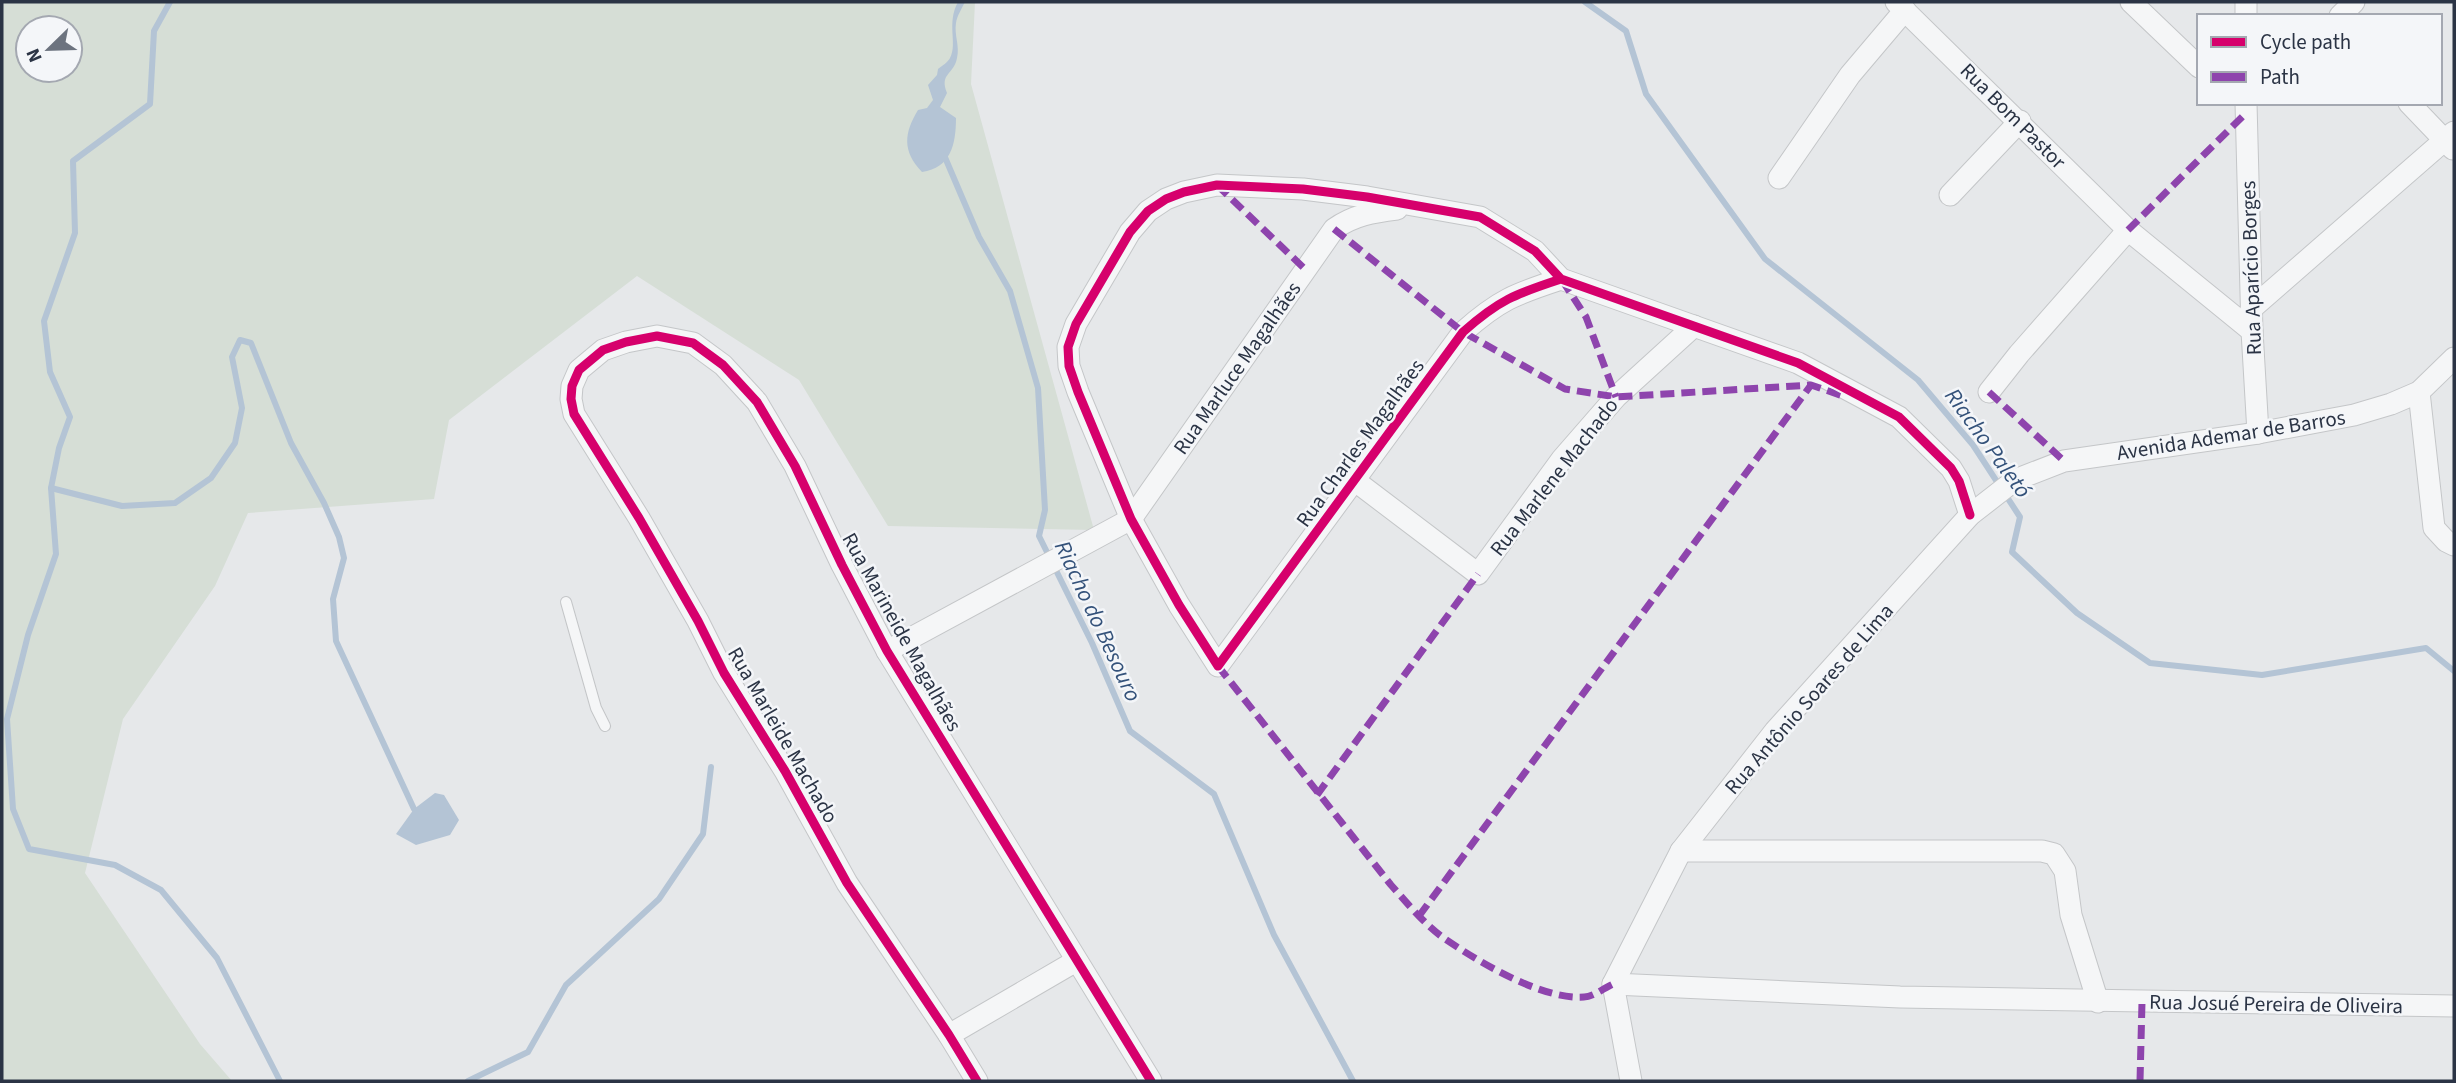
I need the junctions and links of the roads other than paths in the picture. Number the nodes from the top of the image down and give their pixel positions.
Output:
1 (2131, 2) edge
2 (1901, 6) edge
3 (2152, 12) edge
4 (2197, 65) edge
5 (2411, 105) edge
6 (2246, 106) edge
7 (2020, 121) junction
8 (2451, 141) edge
9 (1779, 178) dead end
10 (1950, 195) dead end
11 (1420, 206) junction
12 (2128, 230) junction
13 (1561, 279) junction
14 (2251, 309) junction
15 (1694, 326) junction
16 (2252, 331) junction
17 (2454, 358) edge
18 (1989, 392) dead end
19 (2419, 393) junction
20 (570, 399) joint
21 (2258, 433) junction
22 (1354, 480) junction
23 (2005, 486) joint
24 (1970, 515) junction
25 (1131, 519) junction
26 (2454, 545) edge
27 (566, 602) dead end
28 (887, 651) junction
29 (605, 726) dead end
30 (1681, 851) junction
31 (1076, 961) junction
32 (1613, 984) junction
33 (2098, 1002) junction
34 (2454, 1006) edge
35 (949, 1035) junction
36 (977, 1081) edge
37 (1151, 1081) edge
38 (1630, 1081) edge

1 - 3 street
2 - 7 street, Rua Bom Pastor
2 - 9 street
3 - 4 street
5 - 8 street
6 - 14 street, Rua Aparício Borges
7 - 10 street
7 - 12 street, Rua Bom Pastor
8 - 14 street
11 - 13 street
11 - 25 street, Rua Marluce Magalhães
11 - 25 street
12 - 16 street, Rua Bom Pastor
12 - 18 street
13 - 15 street
13 - 22 street, Rua Charles Magalhães
14 - 16 street, Rua Aparício Borges
15 - 22 street, Rua Marlene Machado
15 - 24 street
16 - 21 street, Rua Aparício Borges
17 - 19 street, Avenida Ademar de Barros
19 - 21 street, Avenida Ademar de Barros
19 - 26 street
20 - 28 street, Rua Marineide Magalhães
20 - 35 street, Rua Marleide Machado
21 - 23 street, Avenida Ademar de Barros
22 - 25 street, Rua Charles Magalhães
23 - 24 street, Rua Antônio Soares de Lima
24 - 30 street, Rua Antônio Soares de Lima
25 - 28 street, Rua Marluce Magalhães
27 - 29 lane
28 - 31 street, Rua Marineide Magalhães
30 - 32 street, Rua Antônio Soares de Lima
30 - 33 street
31 - 35 street
31 - 37 street, Rua Marineide Magalhães
32 - 33 street, Rua Josué Pereira de Oliveira
32 - 38 street
33 - 34 street, Rua Josué Pereira de Oliveira
35 - 36 street, Rua Marleide Machado

